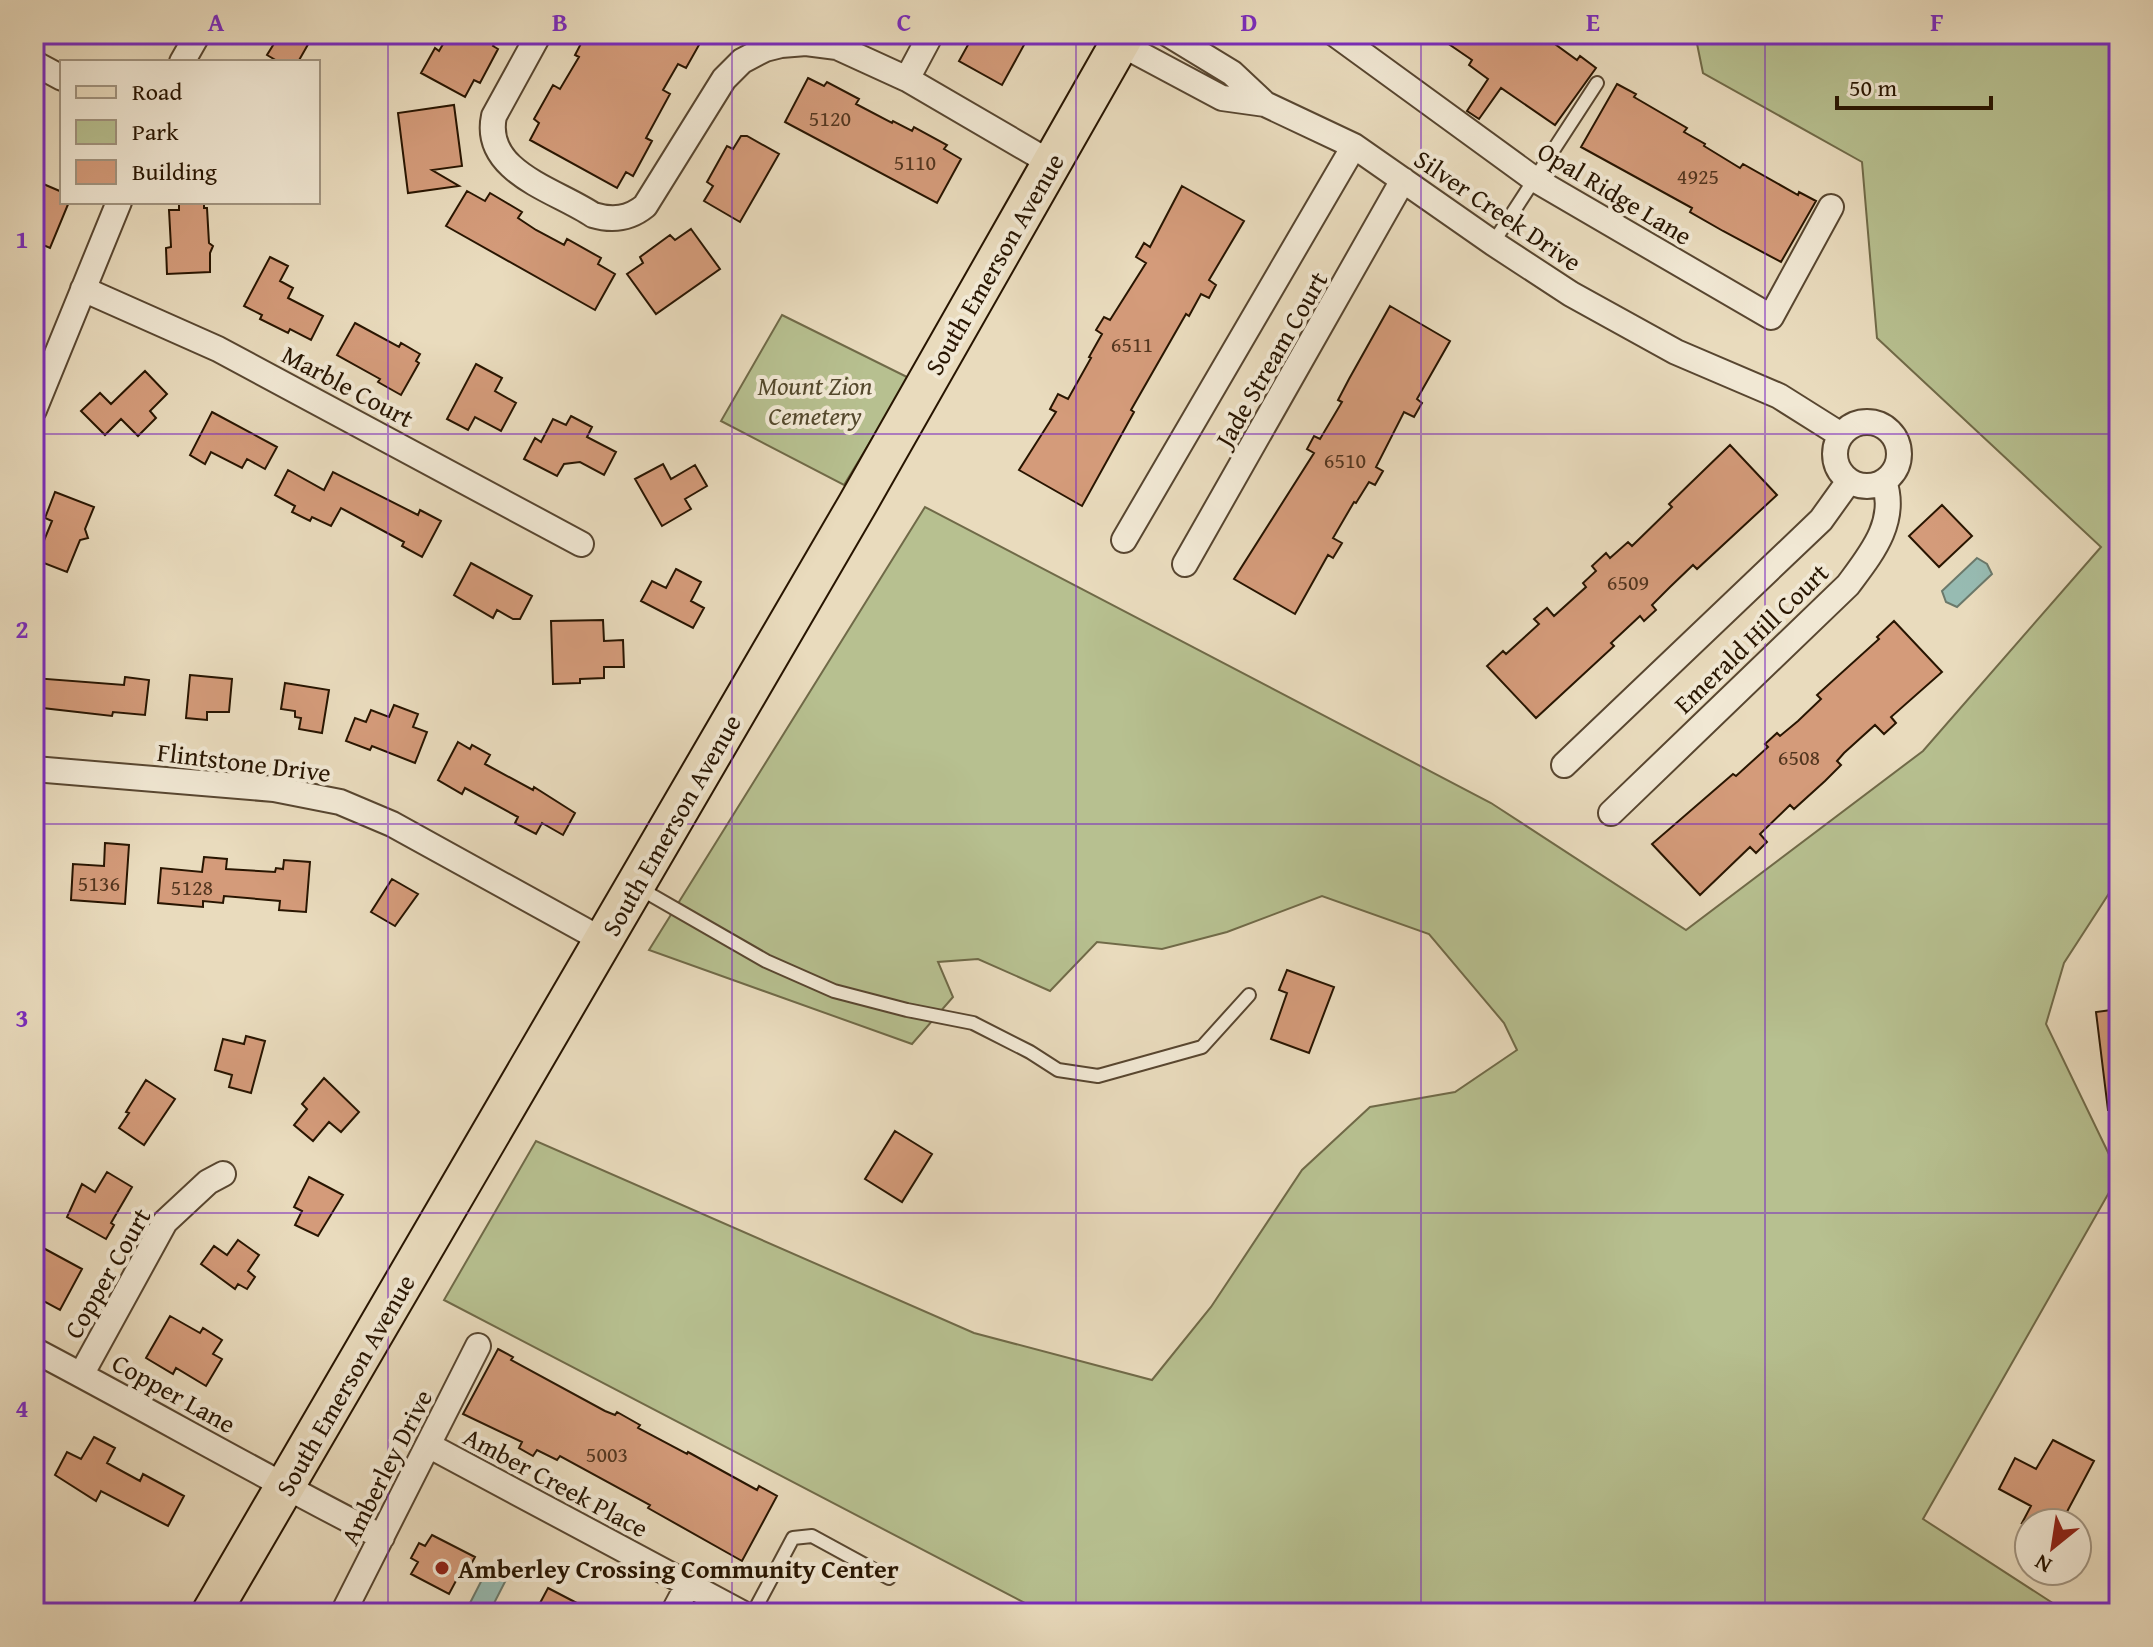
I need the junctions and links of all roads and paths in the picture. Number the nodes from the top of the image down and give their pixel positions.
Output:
1 (198, 34) edge
2 (539, 34) edge
3 (931, 34) edge
4 (1168, 34) edge
5 (1335, 34) edge
6 (1122, 38) edge
7 (183, 60) edge
8 (34, 63) edge
9 (60, 77) edge
10 (907, 79) junction
11 (1597, 83) dead end
12 (1265, 104) junction
13 (1354, 146) junction
14 (1051, 163) junction
15 (1534, 179) junction
16 (1403, 180) junction
17 (118, 204) edge
18 (1831, 207) dead end
19 (1493, 243) junction
20 (83, 289) junction
21 (34, 410) edge
22 (1841, 435) junction
23 (1849, 481) junction
24 (1884, 481) junction
25 (1124, 540) dead end
26 (581, 544) dead end
27 (1185, 564) dead end
28 (1564, 765) dead end
29 (34, 769) edge
30 (1611, 813) dead end
31 (636, 886) junction
32 (604, 941) junction
33 (1249, 995) dead end
34 (223, 1174) dead end
35 (478, 1346) dead end
36 (34, 1350) edge
37 (81, 1375) junction
38 (428, 1445) junction
39 (286, 1488) junction
40 (382, 1537) junction
41 (889, 1578) dead end
42 (688, 1585) junction
43 (211, 1613) edge
44 (343, 1613) edge
45 (673, 1613) edge
46 (742, 1613) edge
47 (753, 1613) edge

1 - 7 street
2 - 10 street
3 - 10 street
4 - 12 street
5 - 15 street, Opal Ridge Lane
6 - 12 street, Silver Creek Drive
6 - 14 main road, South Emerson Avenue
8 - 9 street
10 - 14 street
11 - 15 lane
12 - 13 street, Silver Creek Drive
13 - 16 street, Silver Creek Drive
13 - 25 street
14 - 31 main road, South Emerson Avenue
15 - 18 street, Opal Ridge Lane
15 - 19 lane
16 - 19 street, Silver Creek Drive
16 - 27 street, Jade Stream Court
17 - 20 street
19 - 22 street, Silver Creek Drive
20 - 21 street
20 - 26 street, Marble Court
22 - 23 street
22 - 24 street
23 - 24 street
23 - 28 street
24 - 30 street, Emerald Hill Court
29 - 32 street, Flintstone Drive
31 - 32 main road, South Emerson Avenue
31 - 33 lane
32 - 39 main road, South Emerson Avenue
34 - 37 street, Copper Court
35 - 38 street, Amberley Drive
36 - 37 street, Copper Lane
37 - 39 street, Copper Lane
38 - 40 street, Amberley Drive
38 - 42 street, Amber Creek Place
39 - 40 street, Copper Lane
39 - 43 main road, South Emerson Avenue
40 - 44 street, Amberley Drive
41 - 47 lane
42 - 45 street
42 - 46 street, Amber Creek Place

